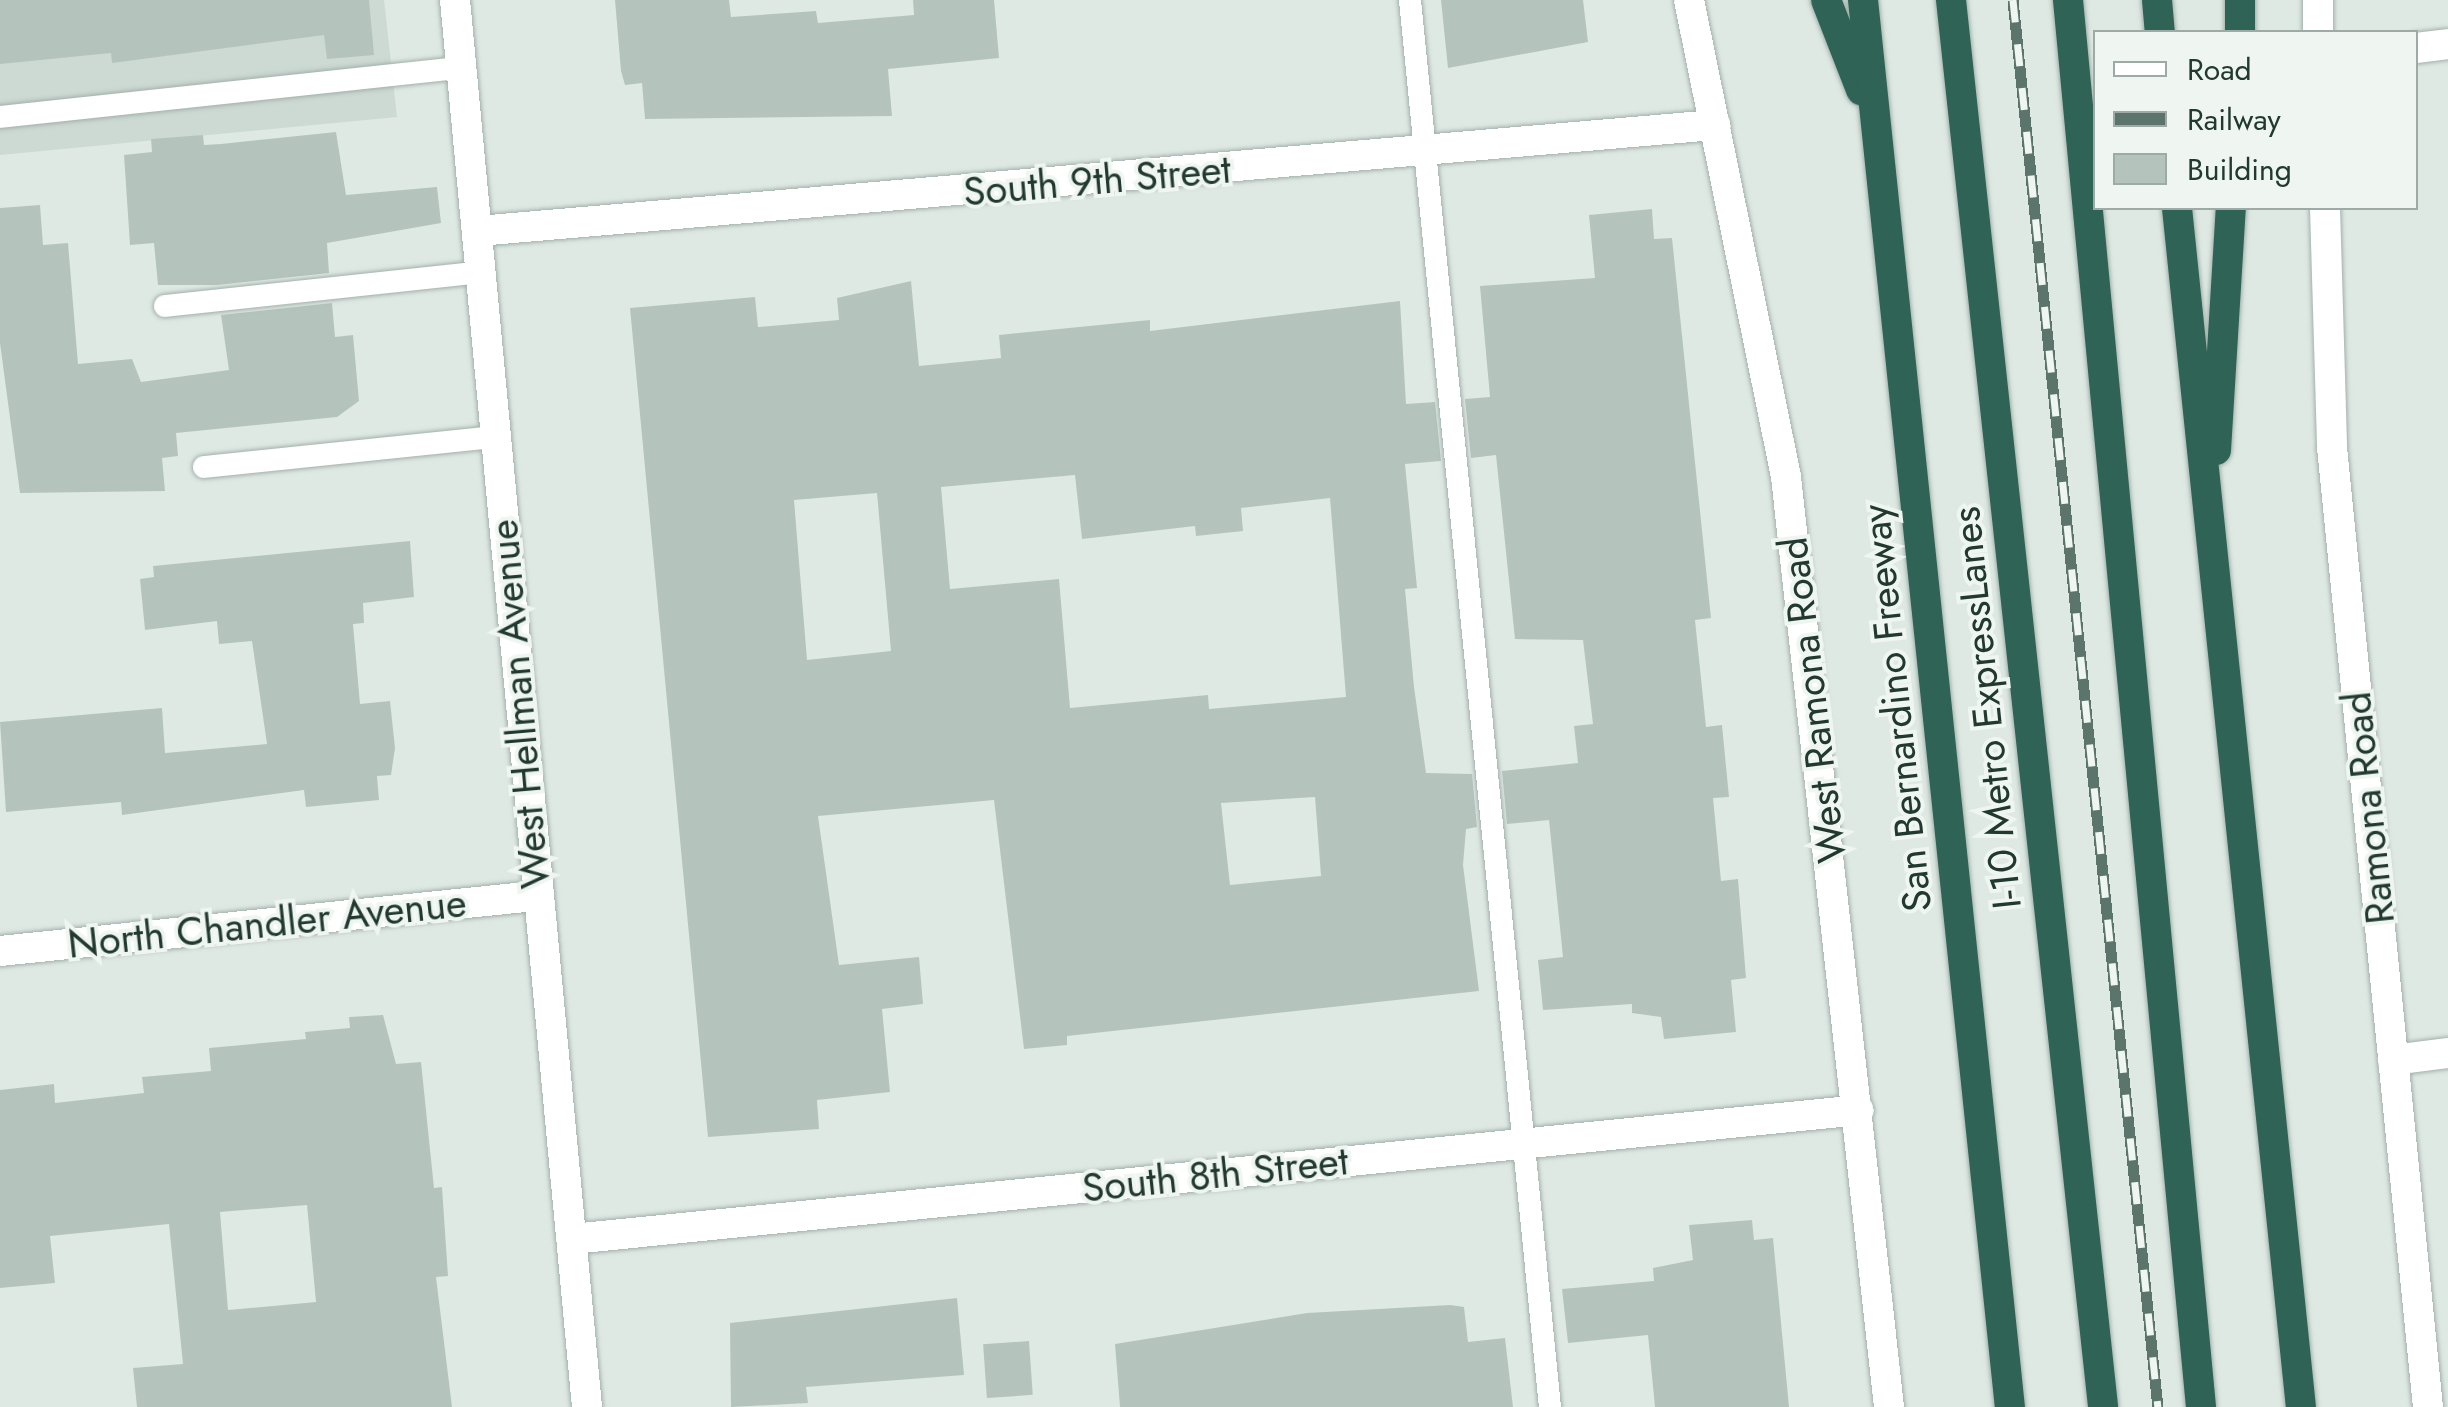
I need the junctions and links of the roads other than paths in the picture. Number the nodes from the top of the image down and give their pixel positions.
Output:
1 (456, 0) edge
2 (1410, 0) edge
3 (1689, 0) edge
4 (1826, 0) edge
5 (1863, 0) edge
6 (1951, 0) edge
7 (2068, 0) edge
8 (2156, 0) edge
9 (2240, 0) edge
10 (2318, 0) edge
11 (2160, 30) edge
12 (2240, 30) edge
13 (2318, 30) edge
14 (2448, 44) edge
15 (2418, 48) edge
16 (462, 68) junction
17 (0, 117) edge
18 (1715, 126) junction
19 (1875, 126) junction
20 (1427, 153) junction
21 (2177, 210) edge
22 (2231, 210) edge
23 (2325, 210) edge
24 (478, 232) junction
25 (482, 272) junction
26 (166, 306) dead end
27 (496, 437) junction
28 (204, 466) dead end
29 (2210, 543) junction
30 (535, 896) junction
31 (0, 951) edge
32 (2448, 1053) edge
33 (2393, 1060) junction
34 (1859, 1110) junction
35 (1522, 1144) junction
36 (572, 1239) junction
37 (587, 1407) edge
38 (1550, 1407) edge
39 (1889, 1407) edge
40 (2010, 1407) edge
41 (2103, 1407) edge
42 (2202, 1407) edge
43 (2301, 1407) edge
44 (2428, 1407) edge

1 - 16 street, West Hellman Avenue
2 - 20 lane
3 - 18 street, West Ramona Road
4 - 19 highway
5 - 19 highway, San Bernardino Freeway
6 - 41 highway, I-10 Metro ExpressLanes
7 - 42 highway
8 - 11 highway
9 - 12 highway
10 - 13 street
14 - 15 street
16 - 17 lane
16 - 24 street, West Hellman Avenue
18 - 20 street, South 9th Street
18 - 34 street, West Ramona Road
19 - 40 highway, San Bernardino Freeway
20 - 24 street, South 9th Street
20 - 35 lane
21 - 29 highway
22 - 29 highway
23 - 33 street, Ramona Road
24 - 25 street, West Hellman Avenue
25 - 26 lane
25 - 27 street, West Hellman Avenue
27 - 28 lane
27 - 30 street, West Hellman Avenue
29 - 43 highway
30 - 31 street, North Chandler Avenue
30 - 36 street, West Hellman Avenue
32 - 33 street
33 - 44 street, Ramona Road
34 - 35 street, South 8th Street
34 - 39 street, West Ramona Road
35 - 36 street, South 8th Street
35 - 38 lane
36 - 37 street, West Hellman Avenue

